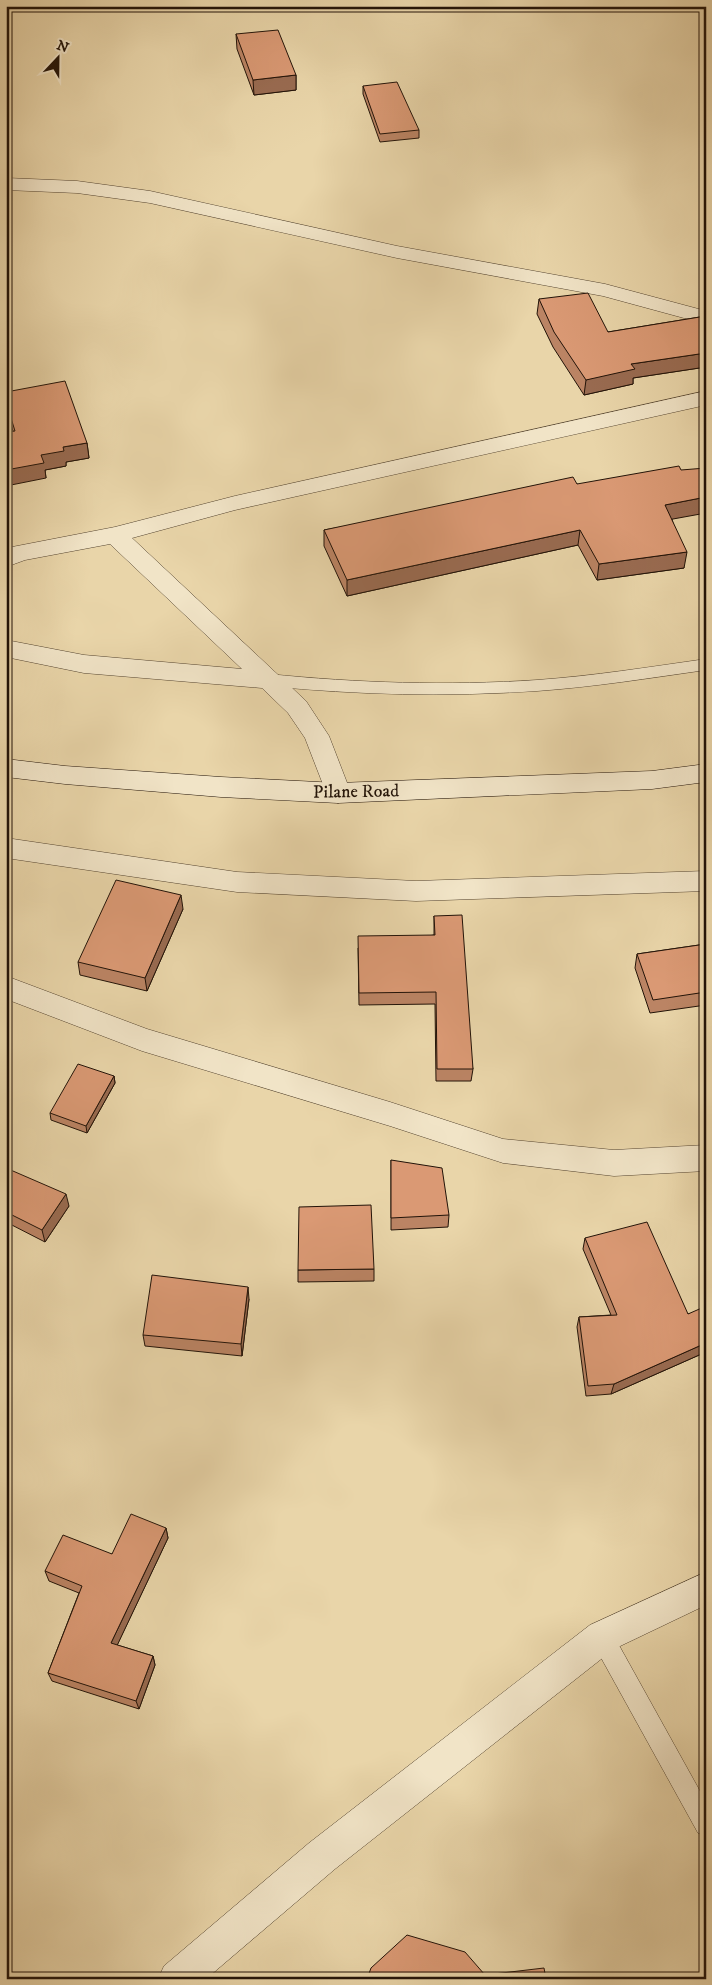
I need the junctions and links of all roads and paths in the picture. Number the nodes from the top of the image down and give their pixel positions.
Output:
1 (6, 184) edge
2 (706, 318) edge
3 (706, 398) edge
4 (115, 535) junction
5 (6, 559) edge
6 (6, 648) edge
7 (706, 664) edge
8 (268, 680) junction
9 (6, 768) edge
10 (706, 773) edge
11 (338, 793) junction
12 (6, 848) edge
13 (706, 881) edge
14 (6, 987) edge
15 (706, 1158) edge
16 (706, 1588) edge
17 (602, 1637) junction
18 (706, 1825) edge
19 (177, 1979) edge

1 - 2 street
3 - 4 street
4 - 5 street
4 - 8 street
6 - 8 street
7 - 8 lane
8 - 11 street
9 - 11 street, Pilane Road
10 - 11 street, Pilane Road
12 - 13 street
14 - 15 street
16 - 17 street
17 - 18 lane
17 - 19 street

